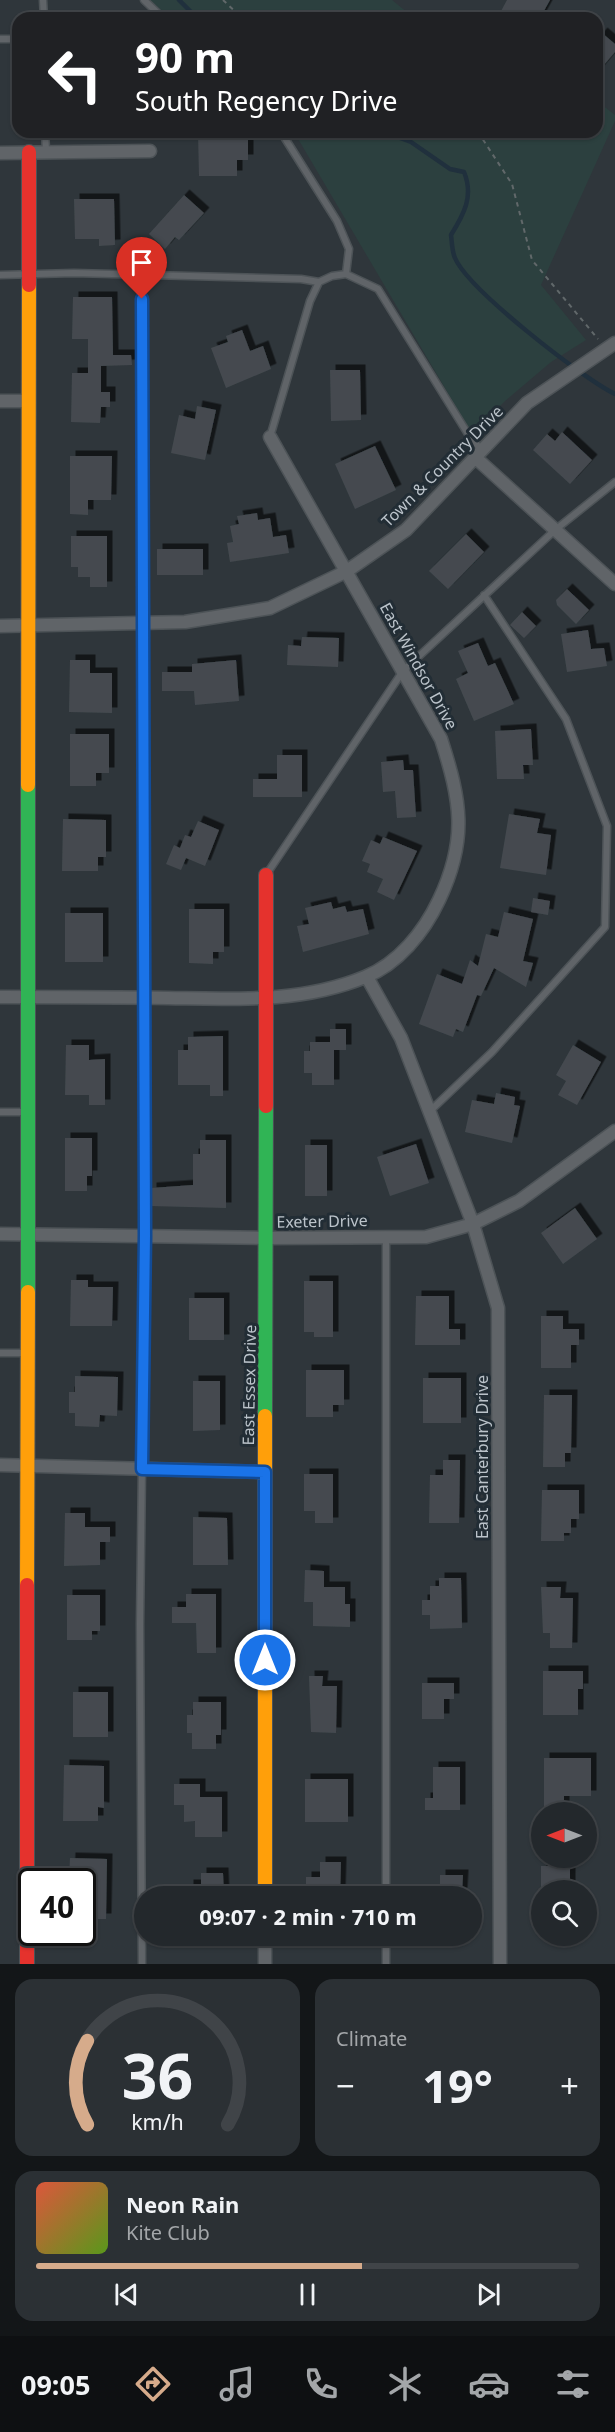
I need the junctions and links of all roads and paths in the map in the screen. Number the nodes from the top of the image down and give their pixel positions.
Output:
1 (144, 0) edge
2 (223, 0) edge
3 (157, 12) edge
4 (236, 12) edge
5 (45, 138) edge
6 (285, 138) edge
7 (482, 138) edge
8 (46, 150) junction
9 (150, 151) dead end
10 (29, 152) junction
11 (0, 153) edge
12 (29, 274) junction
13 (346, 274) junction
14 (0, 275) edge
15 (142, 276) junction
16 (319, 282) junction
17 (610, 345) edge
18 (0, 401) edge
19 (28, 401) junction
20 (270, 437) joint
21 (480, 455) junction
22 (615, 482) edge
23 (555, 530) junction
24 (347, 571) junction
25 (615, 584) edge
26 (484, 595) junction
27 (144, 623) junction
28 (0, 626) edge
29 (28, 626) junction
30 (403, 671) junction
31 (266, 875) joint
32 (367, 976) junction
33 (0, 997) edge
34 (28, 997) junction
35 (142, 998) junction
36 (266, 999) junction
37 (0, 1112) edge
38 (28, 1112) junction
39 (429, 1112) junction
40 (615, 1131) edge
41 (473, 1224) junction
42 (0, 1233) edge
43 (27, 1234) junction
44 (145, 1235) junction
45 (386, 1237) junction
46 (268, 1238) junction
47 (0, 1353) edge
48 (26, 1353) junction
49 (0, 1465) edge
50 (28, 1466) junction
51 (142, 1469) junction
52 (265, 1472) junction
53 (265, 1886) edge
54 (386, 1886) edge
55 (265, 1946) edge
56 (386, 1946) edge
57 (27, 1964) edge
58 (142, 1964) edge
59 (265, 1964) edge
60 (386, 1964) edge
61 (500, 1964) edge

1 - 3 lane
2 - 4 path
5 - 8 lane
6 - 13 lane
7 - 17 path
8 - 9 street
8 - 10 street
10 - 11 street
10 - 12 street
12 - 14 lane
12 - 15 lane
12 - 19 street
13 - 16 lane
13 - 21 lane
15 - 16 lane
15 - 27 lane
16 - 20 lane
17 - 21 street, Town & Country Drive
18 - 19 street
19 - 29 street
20 - 24 street, East Windsor Drive
21 - 23 street
21 - 24 street, Town & Country Drive
22 - 23 lane
23 - 25 street
23 - 26 lane
24 - 27 street, Town & Country Drive
24 - 30 street, East Windsor Drive
26 - 30 lane
26 - 39 lane
27 - 29 street, Town & Country Drive
27 - 35 lane
28 - 29 street, Town & Country Drive
29 - 34 street
30 - 31 lane
30 - 32 street, East Windsor Drive
31 - 36 street, East Essex Drive
32 - 36 street, East Windsor Drive
32 - 39 street, East Canterbury Drive
33 - 34 street, East Windsor Drive
34 - 35 street, East Windsor Drive
34 - 38 street
35 - 36 street, East Windsor Drive
35 - 44 lane
36 - 46 street, East Essex Drive
37 - 38 lane
38 - 43 street
39 - 41 street, East Canterbury Drive
40 - 41 street, Exeter Drive
41 - 45 street, Exeter Drive
41 - 61 street, East Canterbury Drive
42 - 43 street, Exeter Drive
43 - 44 street, Exeter Drive
43 - 48 street
44 - 46 street, Exeter Drive
44 - 51 lane
45 - 46 street, Exeter Drive
45 - 54 lane
46 - 52 street, East Essex Drive
47 - 48 lane
48 - 50 street
49 - 50 street
50 - 51 street
50 - 57 street
51 - 52 street
51 - 58 lane
52 - 53 street, East Essex Drive
55 - 59 street
56 - 60 lane

